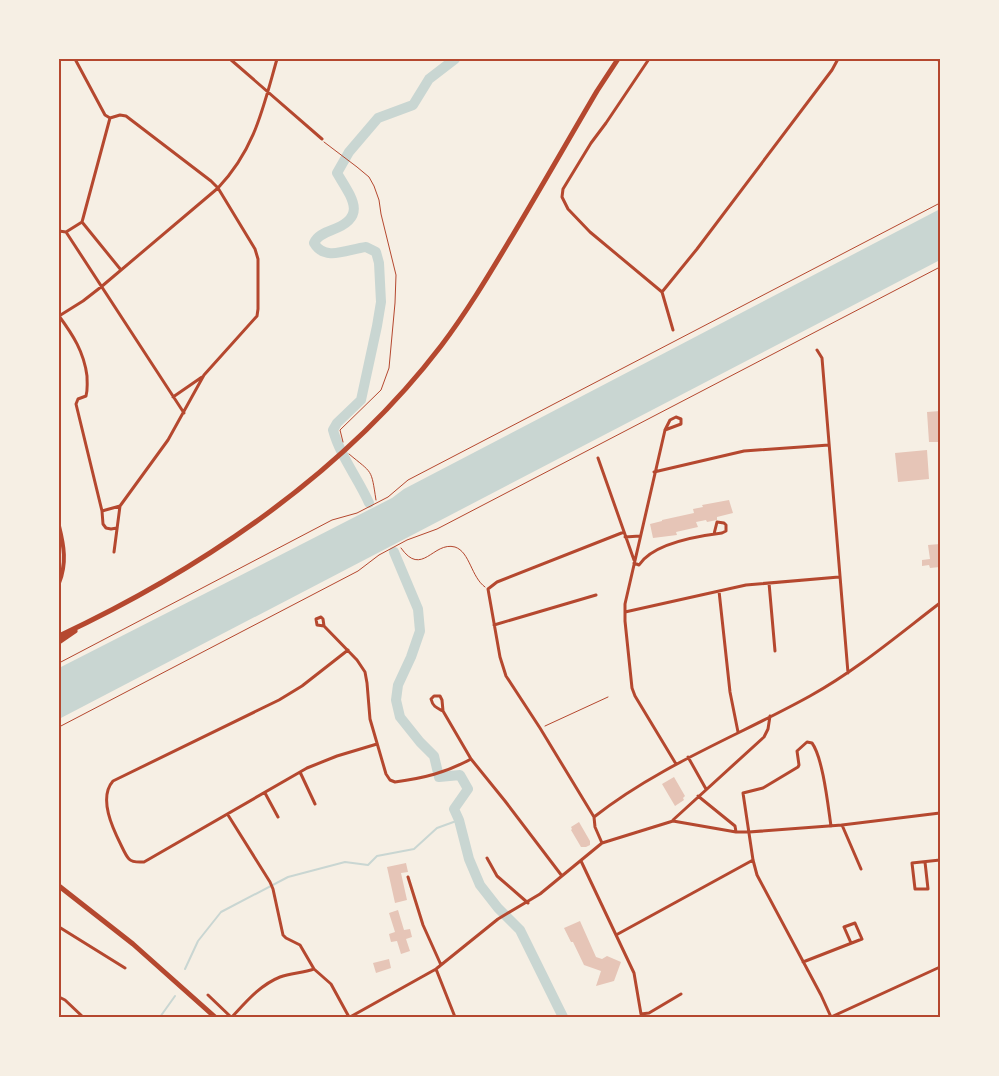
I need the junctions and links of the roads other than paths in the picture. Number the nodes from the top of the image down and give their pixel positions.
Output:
1 (75, 59) edge
2 (230, 59) edge
3 (277, 59) edge
4 (618, 59) edge
5 (649, 59) edge
6 (838, 59) edge
7 (268, 91) junction
8 (110, 118) junction
9 (322, 140) road end
10 (218, 188) junction
11 (940, 203) edge
12 (82, 222) junction
13 (59, 231) edge
14 (66, 232) junction
15 (940, 267) edge
16 (121, 270) junction
17 (101, 287) junction
18 (662, 292) junction
19 (59, 316) edge
20 (673, 330) dead end
21 (817, 350) dead end
22 (204, 375) junction
23 (174, 397) junction
24 (184, 413) junction
25 (665, 430) junction
26 (829, 444) junction
27 (598, 458) dead end
28 (654, 472) junction
29 (120, 506) junction
30 (102, 511) junction
31 (59, 526) edge
32 (117, 528) junction
33 (624, 532) junction
34 (714, 534) junction
35 (640, 536) junction
36 (626, 537) junction
37 (114, 552) dead end
38 (634, 562) junction
39 (839, 577) junction
40 (769, 582) junction
41 (59, 583) edge
42 (719, 591) junction
43 (596, 595) dead end
44 (940, 603) edge
45 (625, 612) junction
46 (95, 619) junction
47 (494, 625) junction
48 (324, 626) dead end
49 (59, 636) edge
50 (59, 642) edge
51 (348, 650) junction
52 (776, 651) dead end
53 (59, 663) edge
54 (848, 674) junction
55 (443, 711) junction
56 (770, 716) junction
57 (59, 727) edge
58 (738, 732) junction
59 (377, 744) junction
60 (688, 758) junction
61 (471, 759) junction
62 (676, 764) junction
63 (300, 772) junction
64 (706, 789) junction
65 (265, 793) junction
66 (698, 796) junction
67 (315, 804) dead end
68 (940, 813) edge
69 (228, 814) junction
70 (278, 817) dead end
71 (594, 817) junction
72 (673, 821) junction
73 (842, 825) junction
74 (831, 826) junction
75 (736, 832) junction
76 (749, 832) junction
77 (602, 843) junction
78 (487, 858) dead end
79 (753, 860) junction
80 (940, 860) edge
81 (581, 861) junction
82 (924, 862) junction
83 (862, 869) dead end
84 (562, 876) junction
85 (408, 877) dead end
86 (59, 886) edge
87 (528, 902) junction
88 (59, 927) edge
89 (616, 935) junction
90 (851, 943) junction
91 (803, 962) junction
92 (441, 964) junction
93 (126, 968) dead end
94 (314, 968) junction
95 (940, 968) edge
96 (436, 969) junction
97 (681, 994) dead end
98 (208, 995) dead end
99 (59, 997) edge
100 (83, 1017) edge
101 (214, 1017) edge
102 (232, 1017) edge
103 (350, 1017) edge
104 (455, 1017) edge
105 (831, 1017) edge

1 - 8 street
2 - 7 street
3 - 7 street
4 - 46 main road
5 - 18 street
6 - 18 street
7 - 9 street
7 - 10 street
8 - 10 street
8 - 12 street
10 - 16 street
10 - 22 street
11 - 53 lane
12 - 14 street
12 - 16 street
13 - 14 street
14 - 17 street
15 - 57 lane
16 - 17 street
17 - 19 street
17 - 23 street
18 - 20 street
19 - 30 street
21 - 26 street
22 - 23 street
22 - 24 street
23 - 24 street
24 - 29 street
25 - 25 street
25 - 28 street
26 - 28 street
26 - 39 street
27 - 33 street
28 - 35 street
29 - 30 street
29 - 32 street
30 - 32 street
31 - 41 street
32 - 37 street
33 - 36 street
33 - 47 street
34 - 34 street
34 - 38 street
35 - 36 street
35 - 38 street
36 - 38 street
38 - 45 street
39 - 40 street
39 - 54 street
40 - 42 street
40 - 52 street
42 - 45 street
42 - 58 street
43 - 47 street
44 - 54 street
45 - 62 street
46 - 49 main road
46 - 50 main road
47 - 71 street
48 - 51 street
51 - 59 street
51 - 69 street
54 - 56 street
55 - 55 street
55 - 61 street
56 - 58 street
56 - 64 street
58 - 60 street
59 - 61 street
59 - 63 street
60 - 62 street
60 - 64 street
61 - 84 street
62 - 71 street
63 - 65 street
63 - 67 street
64 - 66 street
65 - 69 street
65 - 70 street
66 - 72 street
66 - 75 street
68 - 73 street
69 - 94 street
71 - 77 street
72 - 75 street
72 - 77 street
73 - 74 street
73 - 83 street
74 - 76 street
74 - 76 street
75 - 76 street
76 - 79 street
77 - 81 street
78 - 87 street
79 - 89 street
79 - 91 street
80 - 82 street
81 - 84 street
81 - 89 street
82 - 82 street
84 - 87 street
85 - 92 street
86 - 101 main road
87 - 92 street
88 - 93 street
89 - 97 street
90 - 90 street
90 - 91 street
91 - 105 street
92 - 96 street
94 - 102 street
94 - 103 street
95 - 105 street
96 - 103 street
96 - 104 street
98 - 102 street
99 - 100 street

